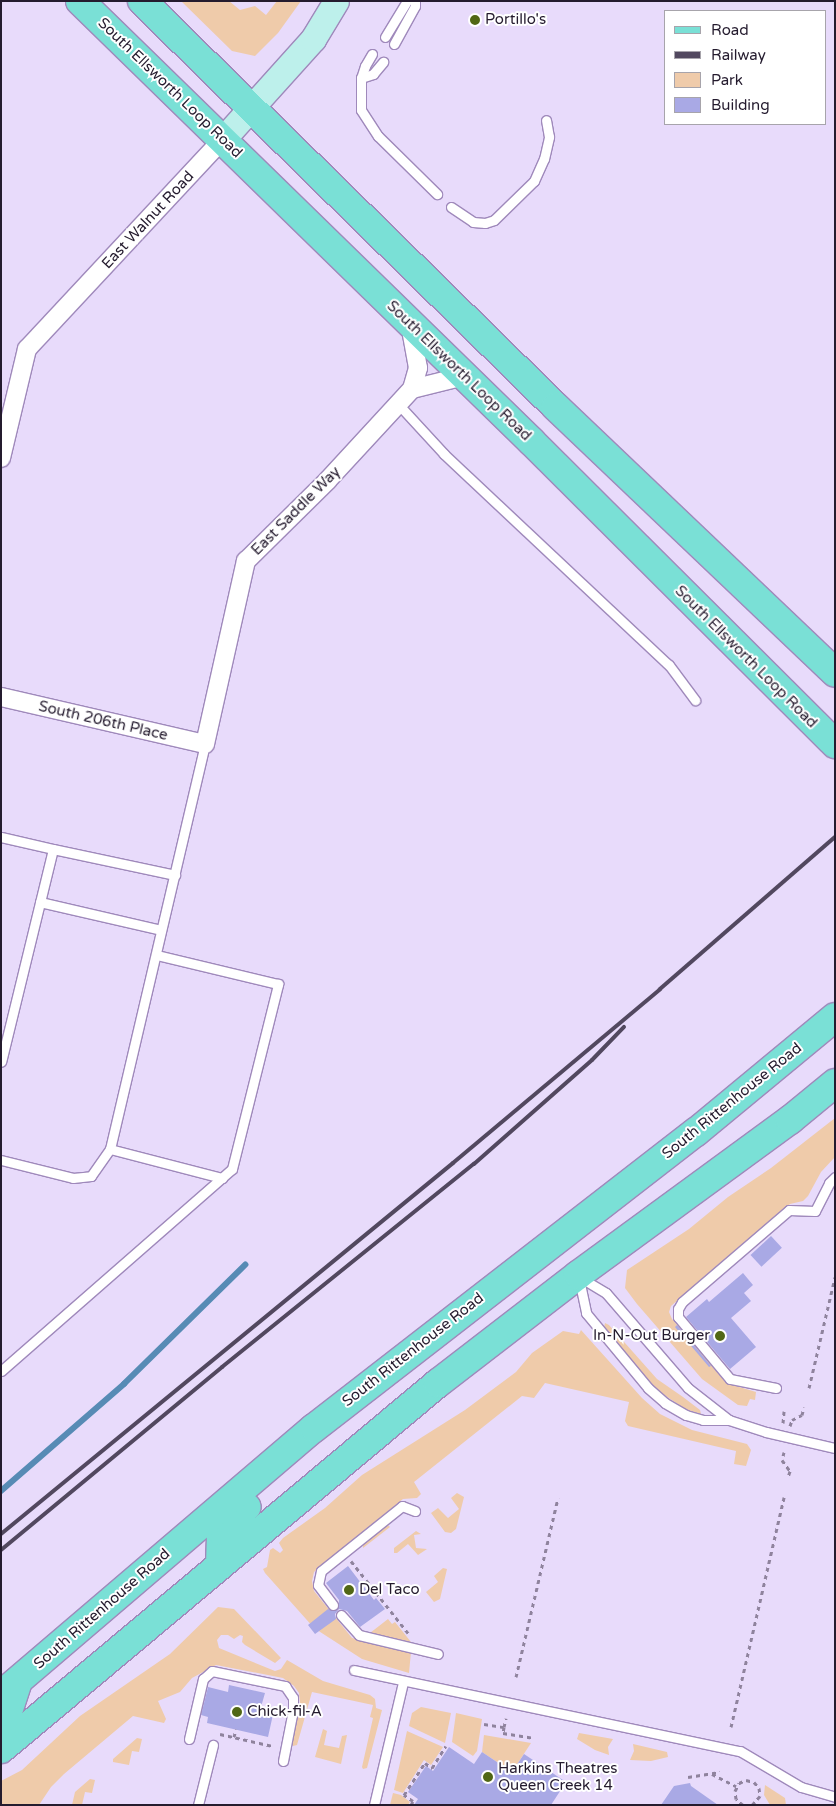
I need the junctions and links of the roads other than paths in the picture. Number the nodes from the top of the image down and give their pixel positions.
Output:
1 (80, 1) edge
2 (142, 1) edge
3 (336, 1) edge
4 (407, 1) edge
5 (415, 1) edge
6 (385, 38) dead end
7 (394, 44) dead end
8 (372, 54) dead end
9 (383, 62) dead end
10 (361, 78) junction
11 (250, 107) junction
12 (546, 120) dead end
13 (223, 139) junction
14 (437, 194) dead end
15 (451, 207) dead end
16 (410, 324) junction
17 (464, 376) junction
18 (412, 389) junction
19 (398, 405) junction
20 (1, 458) edge
21 (835, 673) edge
22 (1, 697) edge
23 (695, 700) dead end
24 (206, 744) junction
25 (835, 744) edge
26 (1, 837) edge
27 (53, 849) junction
28 (175, 875) junction
29 (40, 902) junction
30 (161, 930) junction
31 (156, 955) junction
32 (835, 1017) edge
33 (1, 1062) edge
34 (835, 1083) edge
35 (110, 1149) junction
36 (1, 1160) edge
37 (835, 1177) edge
38 (222, 1178) junction
39 (553, 1241) junction
40 (578, 1275) junction
41 (1, 1371) edge
42 (776, 1388) dead end
43 (729, 1420) junction
44 (314, 1428) junction
45 (835, 1448) edge
46 (415, 1511) dead end
47 (220, 1564) junction
48 (333, 1605) dead end
49 (341, 1615) dead end
50 (438, 1654) dead end
51 (354, 1670) dead end
52 (403, 1682) junction
53 (10, 1688) edge
54 (1, 1718) edge
55 (189, 1739) dead end
56 (213, 1745) dead end
57 (1, 1749) edge
58 (283, 1761) dead end
59 (835, 1797) edge
60 (198, 1805) edge
61 (374, 1805) edge

1 - 13 main road, South Ellsworth Loop Road
2 - 11 main road
3 - 11 street, East Walnut Road
4 - 6 lane
5 - 7 lane
8 - 10 lane
9 - 10 lane
10 - 14 lane
11 - 13 street, East Walnut Road
11 - 21 main road
12 - 15 lane
13 - 16 main road, South Ellsworth Loop Road
13 - 20 street, East Walnut Road
16 - 17 main road, South Ellsworth Loop Road
16 - 18 street, East Saddle Way
17 - 18 street
17 - 25 main road, South Ellsworth Loop Road
18 - 19 street, East Saddle Way
19 - 23 lane
19 - 24 street, East Saddle Way
22 - 24 street, South 206th Place
24 - 28 lane
26 - 27 lane
27 - 28 lane
27 - 29 lane
28 - 30 lane
29 - 30 lane
29 - 33 lane
30 - 31 lane
31 - 35 lane
31 - 38 lane
32 - 39 main road, South Rittenhouse Road
34 - 40 main road
35 - 36 lane
35 - 38 lane
37 - 42 lane
38 - 41 lane
39 - 40 main road
39 - 44 main road, South Rittenhouse Road
40 - 43 lane
40 - 43 lane
40 - 47 main road
43 - 45 lane
44 - 47 main road
44 - 53 main road, South Rittenhouse Road
46 - 48 lane
47 - 57 main road
49 - 50 lane
51 - 52 lane
52 - 59 lane
52 - 61 lane
53 - 54 main road
55 - 58 lane
56 - 60 lane

